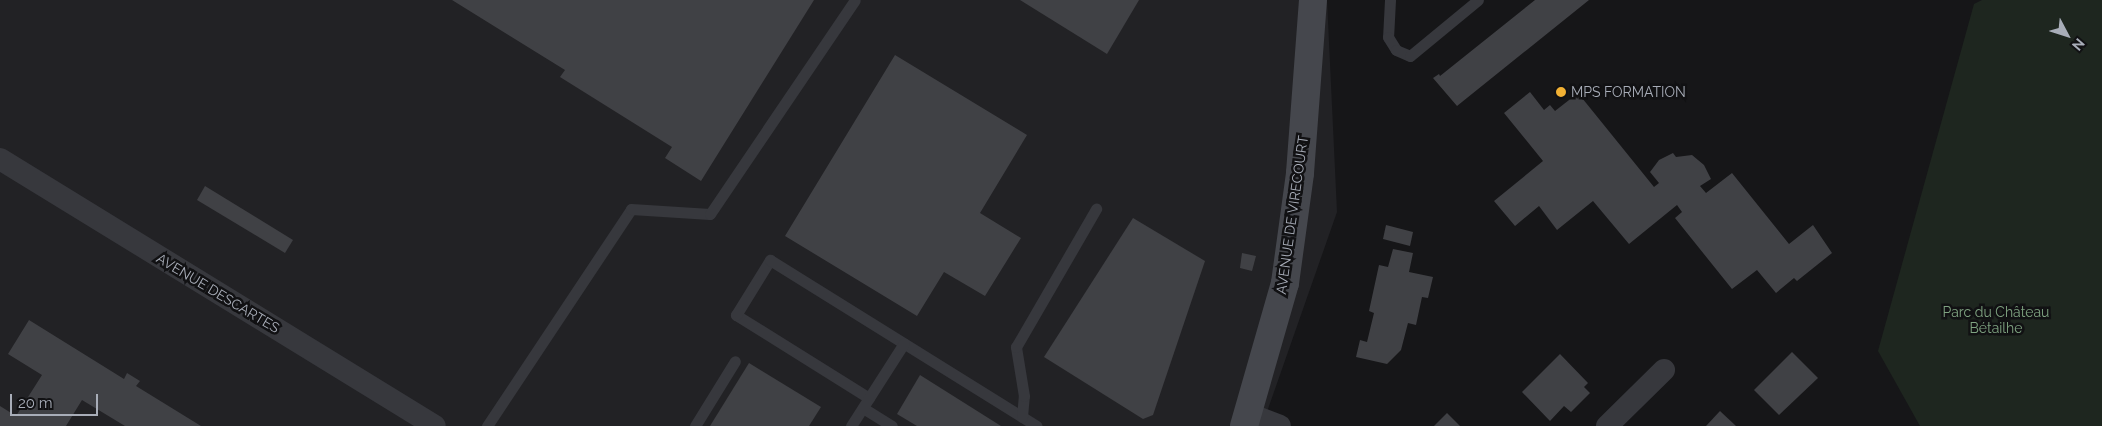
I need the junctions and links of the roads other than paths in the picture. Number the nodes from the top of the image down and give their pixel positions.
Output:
1 (855, 0) edge
2 (1313, 0) edge
3 (1390, 0) edge
4 (1478, 0) edge
5 (0, 160) edge
6 (1096, 209) dead end
7 (904, 343) junction
8 (735, 361) dead end
9 (1664, 370) dead end
10 (866, 403) junction
11 (1022, 417) junction
12 (1247, 420) edge
13 (435, 426) edge
14 (487, 426) edge
15 (695, 426) edge
16 (851, 426) edge
17 (892, 426) edge
18 (1037, 426) edge
19 (1280, 426) edge
20 (1607, 426) edge

1 - 14 lane
2 - 12 street, AVENUE DE VIRECOURT
3 - 4 lane
5 - 13 street, AVENUE DESCARTES
6 - 11 lane
7 - 10 lane
7 - 10 lane
7 - 11 lane
8 - 15 lane
9 - 20 street
10 - 16 lane
10 - 17 lane
11 - 18 lane
12 - 19 street

